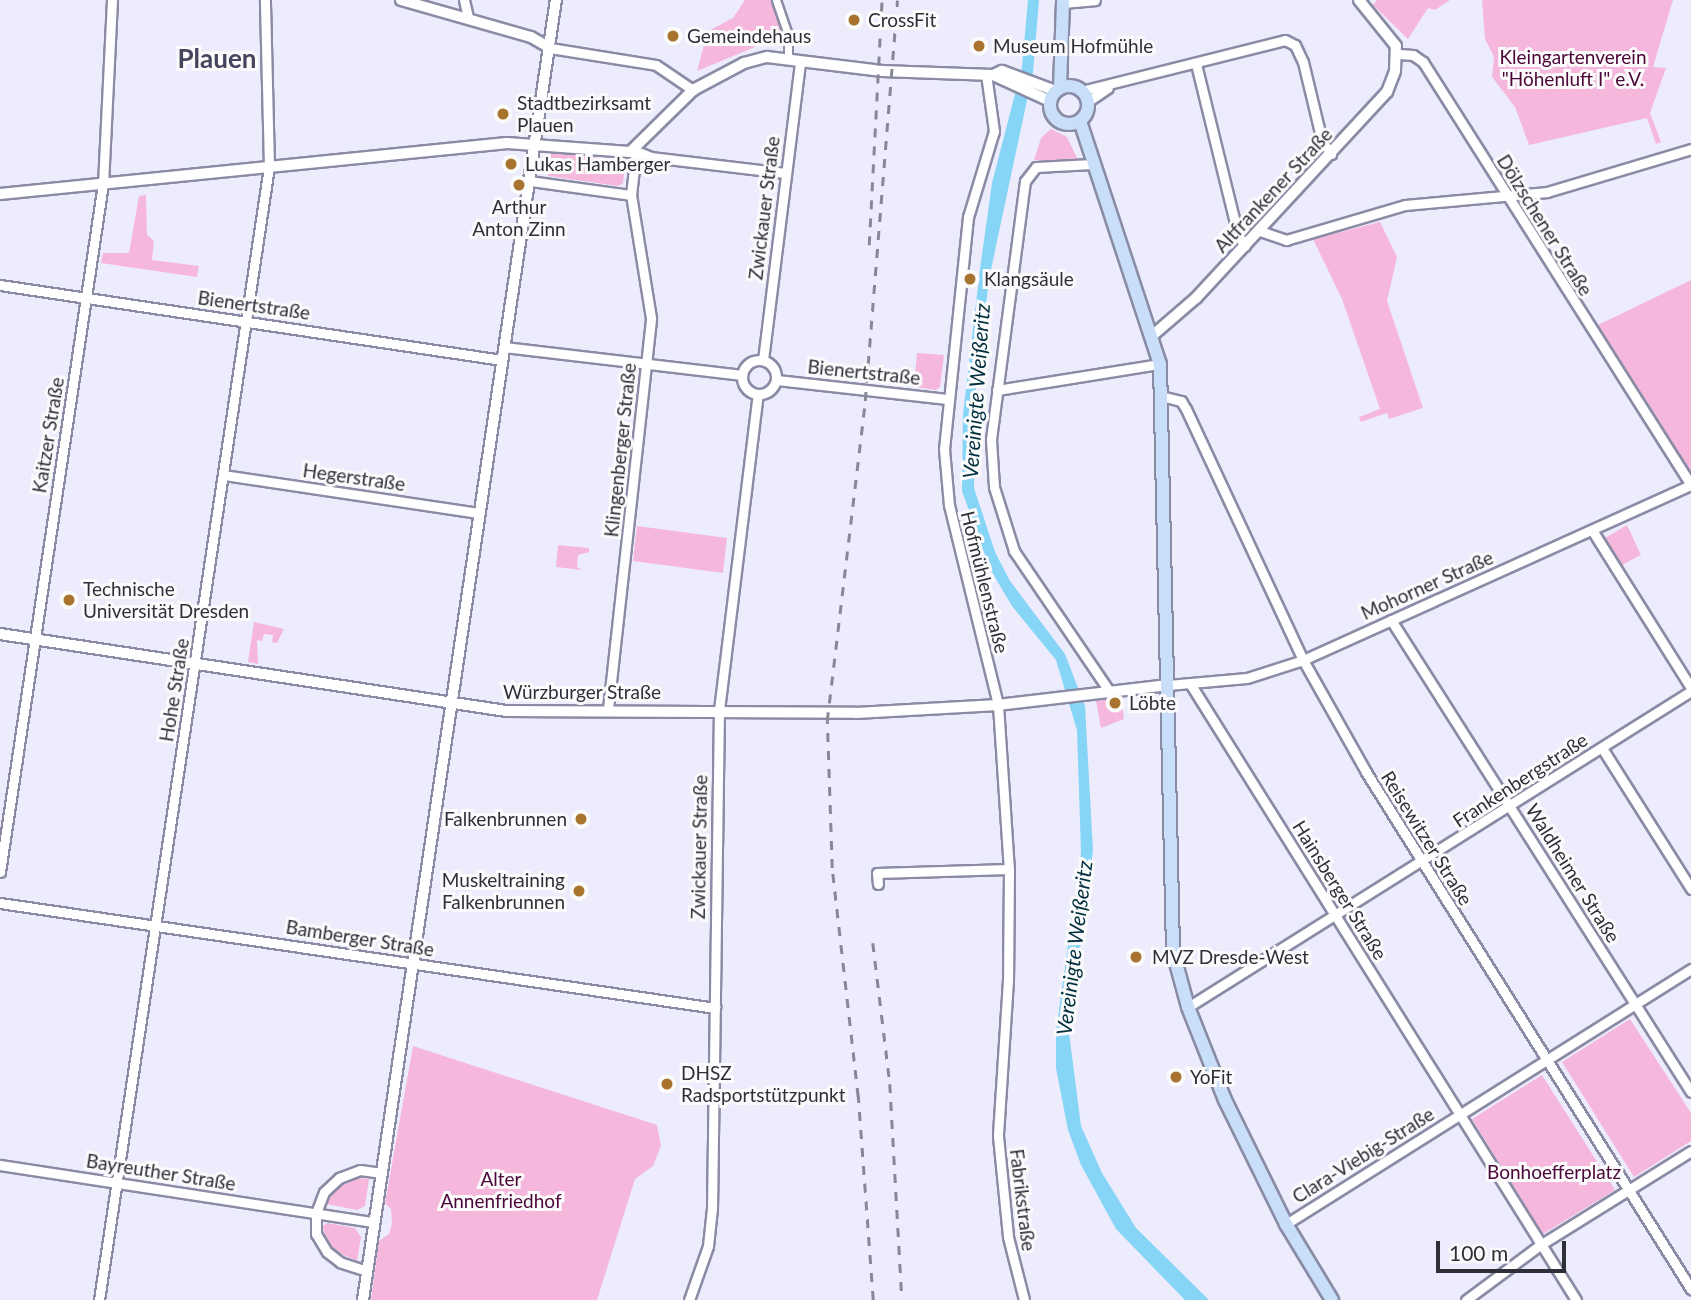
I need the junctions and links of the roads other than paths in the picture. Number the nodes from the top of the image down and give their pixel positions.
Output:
1 (112, 0) edge
2 (265, 0) edge
3 (401, 0) edge
4 (464, 0) edge
5 (556, 0) edge
6 (776, 0) edge
7 (1095, 0) edge
8 (1359, 0) edge
9 (1063, 1) edge
10 (468, 18) junction
11 (550, 48) junction
12 (1399, 54) junction
13 (788, 59) junction
14 (800, 61) junction
15 (1196, 64) junction
16 (989, 74) junction
17 (693, 90) junction
18 (1062, 93) junction
19 (1075, 122) junction
20 (536, 142) junction
21 (1691, 149) edge
22 (636, 151) junction
23 (1331, 154) junction
24 (1087, 165) junction
25 (269, 167) junction
26 (785, 173) junction
27 (530, 181) junction
28 (103, 184) junction
29 (0, 194) edge
30 (631, 195) junction
31 (1506, 196) junction
32 (1259, 231) junction
33 (1245, 246) junction
34 (0, 285) edge
35 (86, 298) junction
36 (246, 322) junction
37 (1153, 335) junction
38 (504, 347) junction
39 (502, 360) junction
40 (763, 360) junction
41 (1160, 364) junction
42 (647, 365) junction
43 (742, 375) junction
44 (776, 380) junction
45 (997, 390) junction
46 (758, 394) junction
47 (1161, 396) junction
48 (947, 399) junction
49 (224, 475) junction
50 (1691, 485) edge
51 (479, 513) junction
52 (1592, 530) junction
53 (1391, 620) junction
54 (0, 634) edge
55 (35, 639) junction
56 (1303, 660) junction
57 (196, 663) junction
58 (1168, 685) junction
59 (1191, 685) junction
60 (1691, 690) edge
61 (1109, 691) junction
62 (452, 705) junction
63 (998, 705) junction
64 (608, 709) junction
65 (719, 710) junction
66 (1602, 748) junction
67 (1510, 807) junction
68 (1421, 863) junction
69 (1009, 869) junction
70 (0, 873) edge
71 (878, 884) dead end
72 (1691, 889) edge
73 (0, 902) edge
74 (1336, 917) junction
75 (156, 925) junction
76 (413, 964) junction
77 (1691, 969) edge
78 (1635, 1004) junction
79 (1188, 1007) junction
80 (715, 1008) junction
81 (1547, 1059) junction
82 (1691, 1092) edge
83 (997, 1102) joint
84 (1459, 1115) junction
85 (1691, 1151) edge
86 (0, 1165) edge
87 (382, 1173) junction
88 (117, 1183) junction
89 (1629, 1190) junction
90 (316, 1213) junction
91 (374, 1222) junction
92 (1286, 1224) junction
93 (1540, 1245) junction
94 (367, 1271) junction
95 (1691, 1289) edge
96 (99, 1300) edge
97 (363, 1300) edge
98 (689, 1300) edge
99 (1024, 1300) edge
100 (1332, 1300) edge
101 (1466, 1300) edge
102 (1576, 1300) edge

1 - 28 street, Kaitzer Straße
2 - 25 street, Hohe Straße
3 - 10 street
4 - 10 street
5 - 11 street
6 - 13 street
7 - 9 street
8 - 12 street, Dölzschener Straße
9 - 18 main road
10 - 11 street
11 - 17 street
11 - 20 street
12 - 23 street, Altfrankener Straße
12 - 31 street, Dölzschener Straße
13 - 14 street
13 - 17 street
14 - 16 street
14 - 26 street, Zwickauer Straße
15 - 18 street
15 - 23 street
15 - 33 street
16 - 18 street
16 - 48 street, Hofmühlenstraße
17 - 22 street
18 - 19 main road
18 - 19 main road
19 - 24 main road
20 - 22 street
20 - 25 street
20 - 27 street
21 - 31 street
22 - 26 street
22 - 30 street, Klingenberger Straße
23 - 32 street, Altfrankener Straße
24 - 37 main road
24 - 45 street
25 - 28 street
25 - 36 street, Hohe Straße
26 - 40 street, Zwickauer Straße
27 - 30 street
27 - 38 street
28 - 29 street
28 - 35 street, Kaitzer Straße
30 - 42 street, Klingenberger Straße
31 - 32 street
31 - 50 street, Dölzschener Straße
32 - 33 street, Altfrankener Straße
33 - 37 street, Altfrankener Straße
34 - 35 street, Bienertstraße
35 - 36 street, Bienertstraße
35 - 55 street, Kaitzer Straße
36 - 39 street, Bienertstraße
36 - 49 street, Hohe Straße
37 - 41 main road
38 - 39 street
38 - 42 street
39 - 51 street
40 - 43 street
40 - 44 street
41 - 45 street
41 - 47 main road
42 - 43 street
42 - 64 street, Klingenberger Straße
43 - 46 street
44 - 46 street
44 - 48 street, Bienertstraße
45 - 61 street
46 - 65 street, Zwickauer Straße
47 - 56 street, Reisewitzer Straße
47 - 58 main road
48 - 63 street, Hofmühlenstraße
49 - 51 street, Hegerstraße
49 - 57 street, Hohe Straße
50 - 52 street, Mohorner Straße
51 - 62 street
52 - 53 street, Mohorner Straße
52 - 60 street
53 - 56 street, Mohorner Straße
53 - 67 street, Waldheimer Straße
54 - 55 street, Würzburger Straße
55 - 57 street, Würzburger Straße
55 - 70 street, Kaitzer Straße
56 - 59 street, Mohorner Straße
56 - 68 street, Reisewitzer Straße
57 - 62 street, Würzburger Straße
57 - 75 street, Hohe Straße
58 - 59 street, Mohorner Straße
58 - 61 street, Würzburger Straße
58 - 79 main road
59 - 74 street, Hainsberger Straße
60 - 66 street, Frankenbergstraße
61 - 63 street, Würzburger Straße
62 - 64 street, Würzburger Straße
62 - 76 street
63 - 65 street, Würzburger Straße
63 - 69 street, Hofmühlenstraße
64 - 65 street, Würzburger Straße
65 - 80 street, Zwickauer Straße
66 - 67 street, Frankenbergstraße
66 - 72 street
67 - 68 street, Frankenbergstraße
67 - 78 street, Waldheimer Straße
68 - 74 street, Frankenbergstraße
68 - 81 street, Reisewitzer Straße
69 - 71 street
69 - 83 street, Hofmühlenstraße
73 - 75 street, Bamberger Straße
74 - 79 street, Frankenbergstraße
74 - 84 street, Hainsberger Straße
75 - 76 street, Bamberger Straße
75 - 88 street, Hohe Straße
76 - 80 street, Bamberger Straße
76 - 87 street
77 - 78 street
78 - 81 street
78 - 82 street
79 - 92 main road
80 - 98 street, Zwickauer Straße
81 - 84 street
81 - 89 street, Reisewitzer Straße
83 - 99 street, Fabrikstraße
84 - 92 street, Clara-Viebig-Straße
84 - 93 street
85 - 89 street
86 - 88 street, Bayreuther Straße
87 - 90 street
87 - 91 street
88 - 90 street, Bayreuther Straße
88 - 96 street, Hohe Straße
89 - 93 street
89 - 95 street, Reisewitzer Straße
90 - 91 street, Bayreuther Straße
90 - 94 street
91 - 94 street
92 - 100 main road
93 - 101 street
93 - 102 street
94 - 97 street

